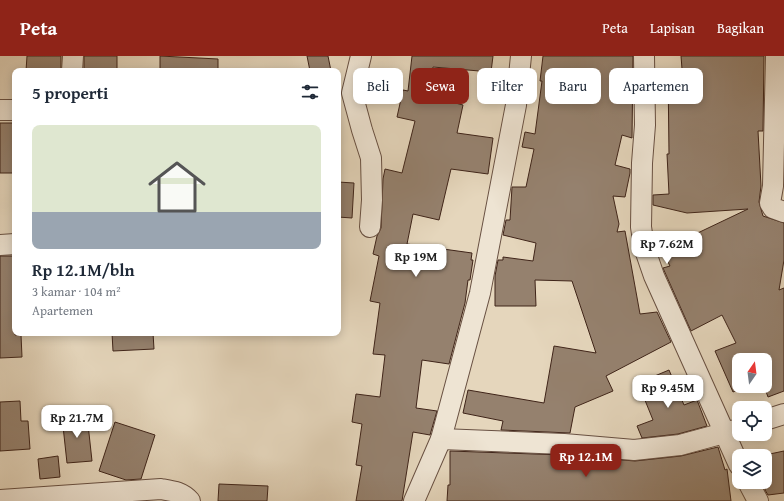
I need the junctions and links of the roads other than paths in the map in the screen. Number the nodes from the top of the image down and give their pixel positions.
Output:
1 (73, 56) edge
2 (361, 56) edge
3 (521, 56) edge
4 (644, 56) edge
5 (776, 56) edge
6 (72, 68) edge
7 (0, 110) edge
8 (12, 110) edge
9 (784, 212) edge
10 (370, 227) dead end
11 (12, 244) edge
12 (0, 245) edge
13 (784, 414) edge
14 (772, 418) edge
15 (732, 431) edge
16 (441, 439) junction
17 (752, 489) edge
18 (0, 500) edge
19 (190, 501) edge
20 (414, 501) edge
21 (758, 501) edge

1 - 6 street
2 - 10 street
3 - 16 street
4 - 15 street
5 - 9 street
7 - 8 street
11 - 12 street
13 - 14 street
15 - 16 street
16 - 20 street
17 - 21 street
18 - 19 street

